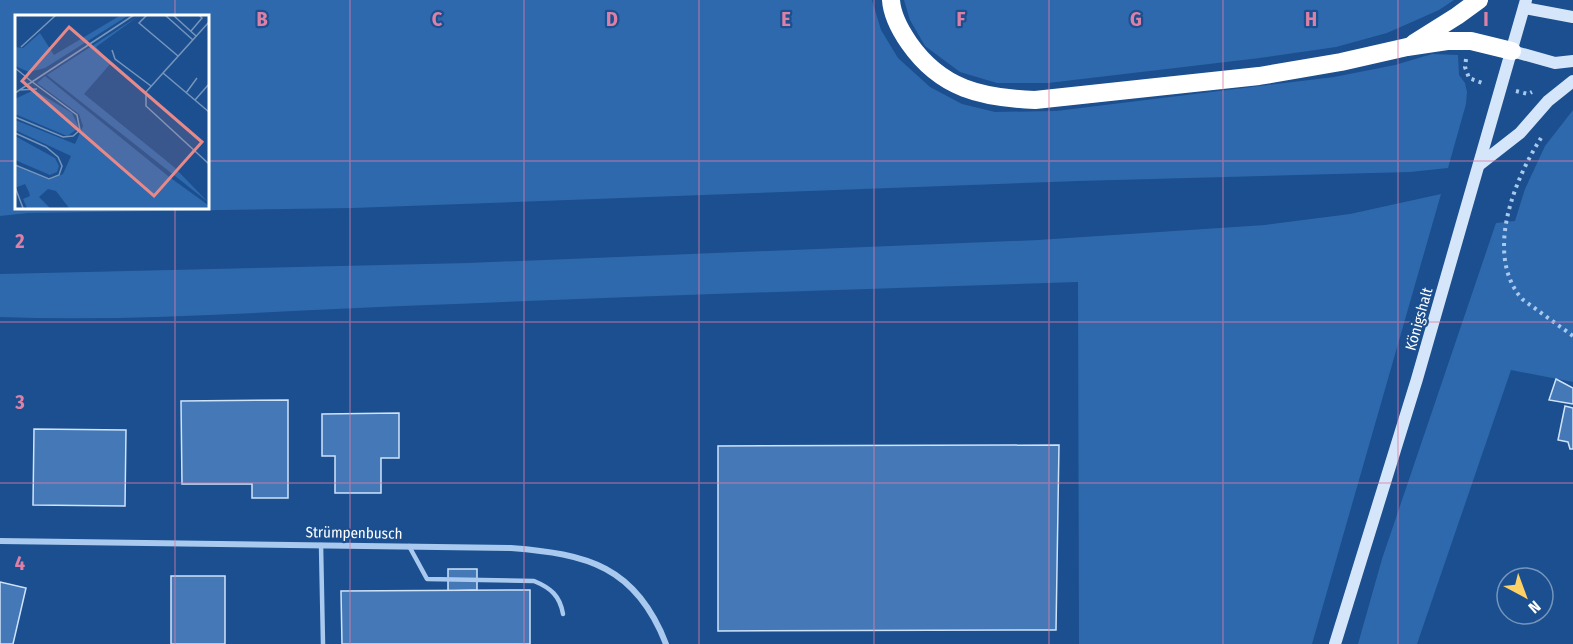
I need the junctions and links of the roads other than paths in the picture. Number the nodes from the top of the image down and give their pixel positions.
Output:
1 (891, 0) edge
2 (1479, 0) edge
3 (1525, 4) edge
4 (1573, 17) edge
5 (1407, 47) junction
6 (1512, 51) junction
7 (1573, 61) edge
8 (1573, 81) edge
9 (1479, 165) junction
10 (0, 541) edge
11 (321, 545) junction
12 (409, 546) junction
13 (563, 614) dead end
14 (323, 644) edge
15 (666, 644) edge
16 (1335, 644) edge

1 - 5 highway
2 - 5 highway
3 - 4 main road
3 - 6 main road, Königshalt
5 - 6 highway
6 - 7 main road
6 - 9 main road, Königshalt
8 - 9 main road
9 - 16 main road, Königshalt
10 - 11 street, Strümpenbusch
11 - 12 street, Strümpenbusch
11 - 14 lane
12 - 13 lane
12 - 15 street, Strümpenbusch

